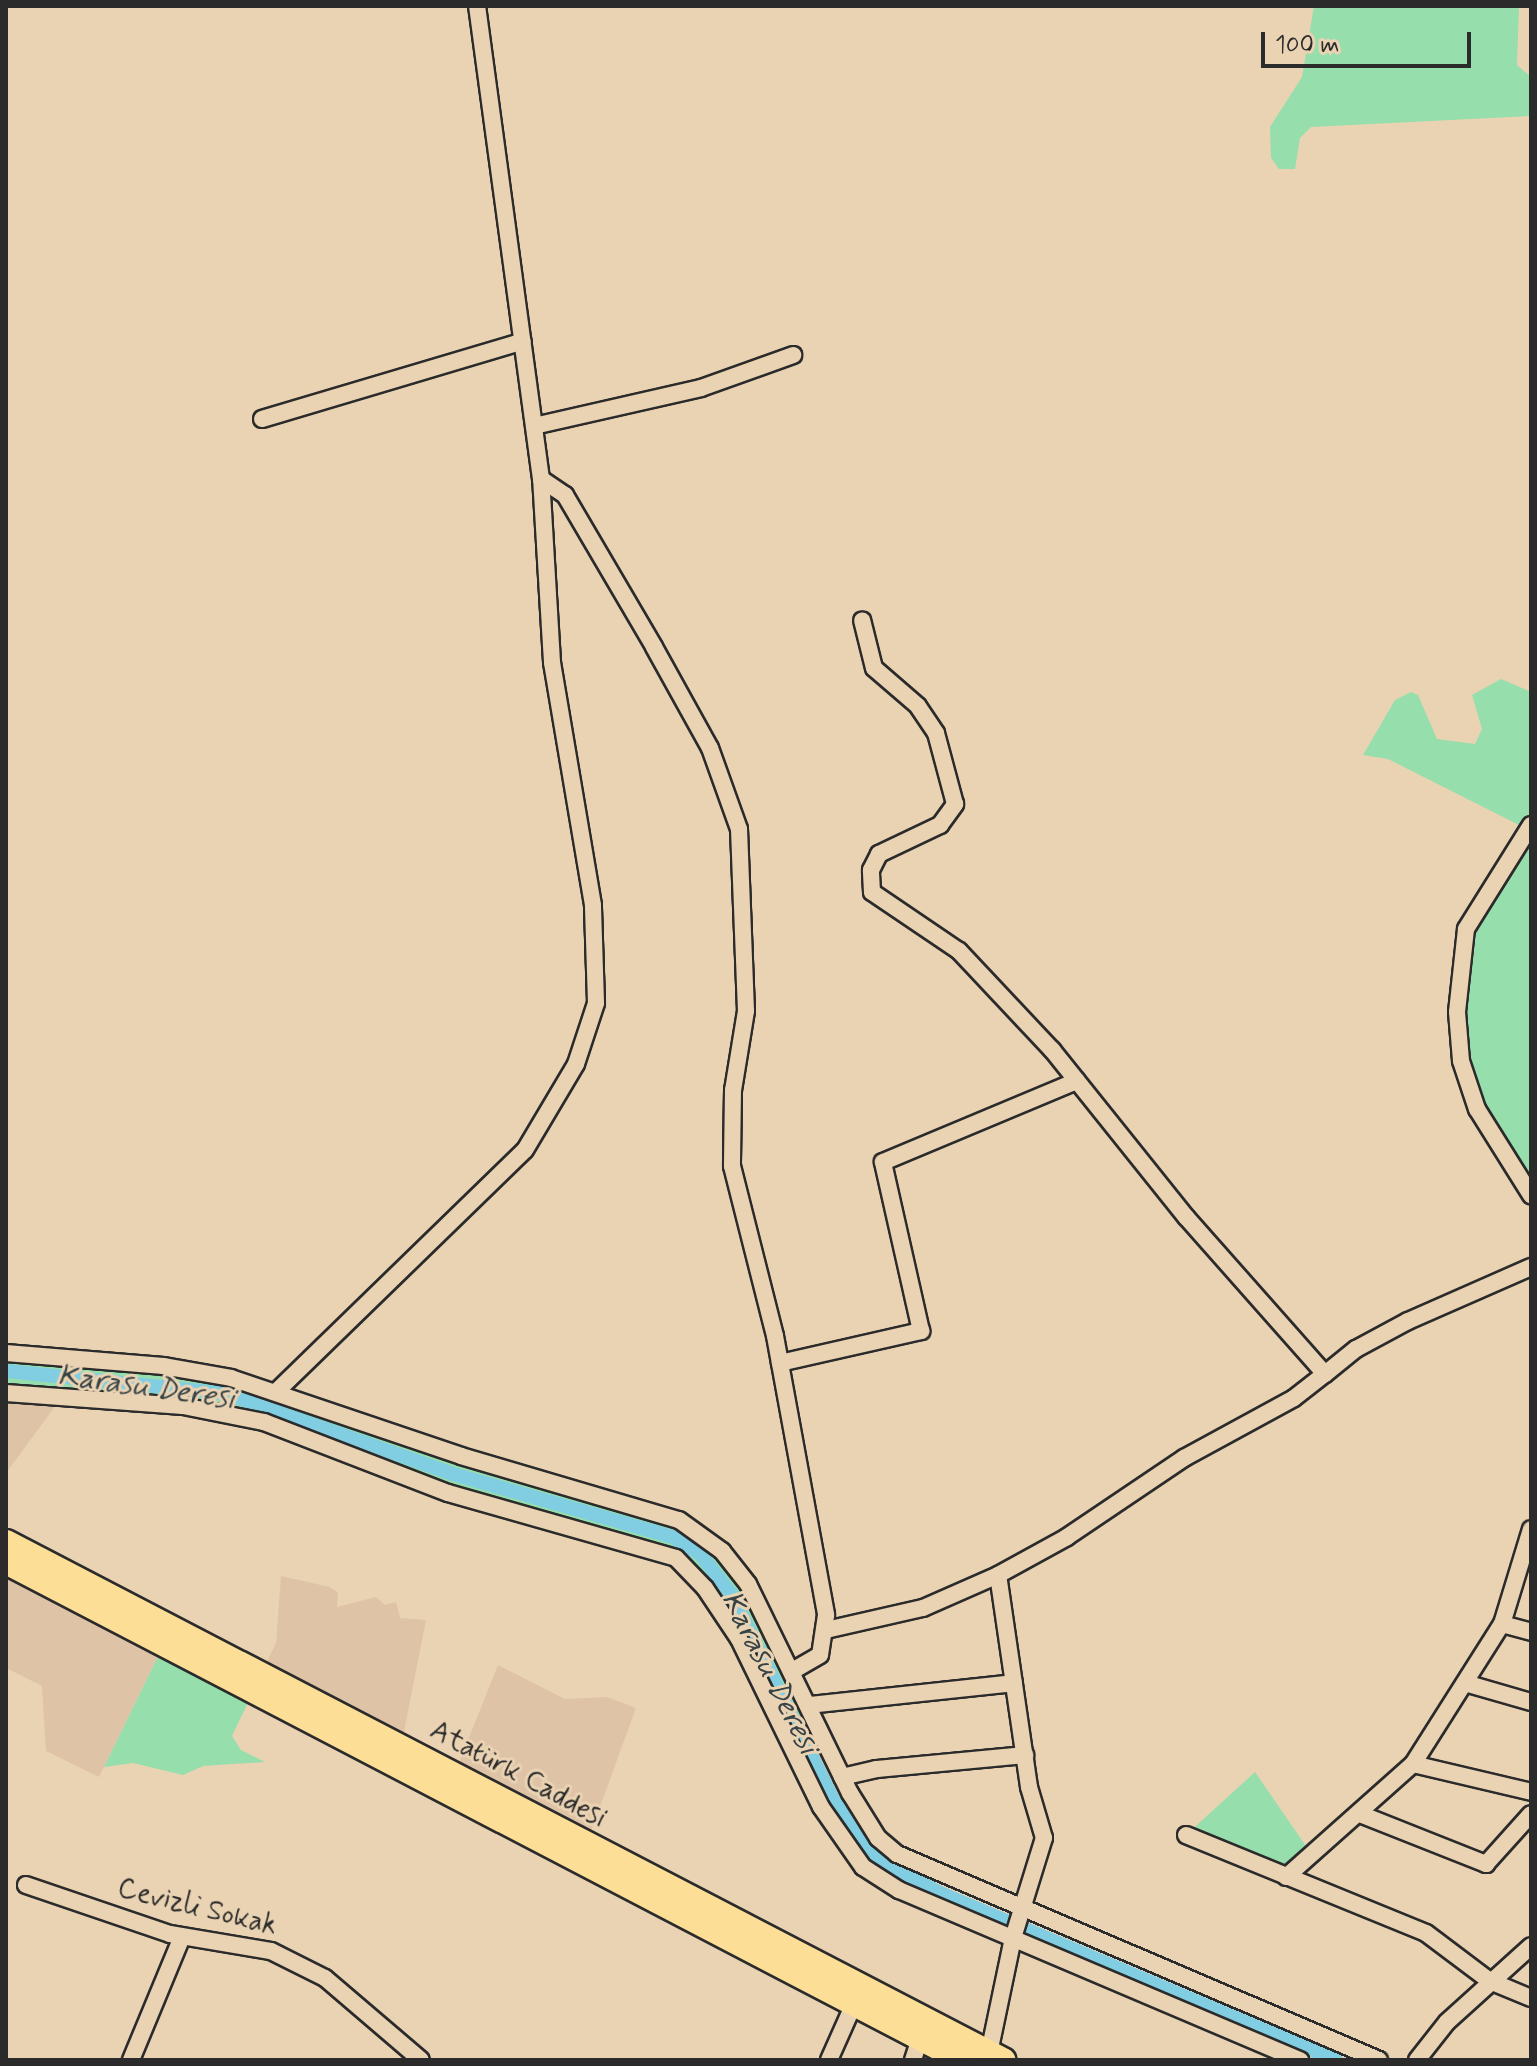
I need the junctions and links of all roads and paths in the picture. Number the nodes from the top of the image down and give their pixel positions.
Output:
1 (477, 6) edge
2 (523, 341) junction
3 (793, 355) dead end
4 (262, 419) dead end
5 (534, 426) junction
6 (541, 479) junction
7 (862, 620) dead end
8 (1531, 825) edge
9 (1077, 1081) junction
10 (1531, 1195) edge
11 (1529, 1274) edge
12 (6, 1353) edge
13 (780, 1363) junction
14 (1325, 1374) junction
15 (278, 1390) junction
16 (6, 1393) edge
17 (1531, 1529) edge
18 (6, 1542) edge
19 (6, 1562) edge
20 (998, 1575) junction
21 (1502, 1624) junction
22 (826, 1630) junction
23 (1531, 1632) edge
24 (794, 1670) junction
25 (1014, 1683) junction
26 (1465, 1683) junction
27 (1531, 1702) edge
28 (809, 1705) junction
29 (1025, 1755) junction
30 (1413, 1764) junction
31 (842, 1777) junction
32 (1531, 1792) edge
33 (1360, 1814) junction
34 (1531, 1814) edge
35 (1186, 1835) dead end
36 (1286, 1877) junction
37 (26, 1885) dead end
38 (1022, 1909) junction
39 (182, 1937) junction
40 (1013, 1938) junction
41 (1531, 1946) edge
42 (1490, 1981) junction
43 (1531, 1998) edge
44 (853, 2006) junction
45 (916, 2050) edge
46 (996, 2057) edge
47 (131, 2060) edge
48 (421, 2060) edge
49 (829, 2060) edge
50 (962, 2060) edge
51 (1300, 2060) edge
52 (1379, 2060) edge
53 (1417, 2060) edge

1 - 2 street
2 - 4 street
2 - 5 street
3 - 5 street
5 - 6 street
6 - 13 street
6 - 15 street
7 - 9 street
8 - 10 street
9 - 13 street
9 - 14 street
11 - 14 street
12 - 15 street
13 - 22 street
14 - 20 street
15 - 24 street
16 - 40 street
17 - 21 street
18 - 46 highway, Atatürk Caddesi
19 - 44 highway, Atatürk Caddesi
20 - 22 street
20 - 25 street
21 - 23 street
21 - 26 street
22 - 24 street
24 - 28 street
25 - 28 street
25 - 29 street
26 - 27 street
26 - 30 street
28 - 31 street
29 - 31 street
29 - 38 street
30 - 32 street
30 - 33 street
31 - 38 street
33 - 34 street
33 - 36 street
35 - 36 street
36 - 42 street
37 - 39 street, Cevizli Sokak
38 - 40 street
38 - 52 street
39 - 47 street
39 - 48 street, Cevizli Sokak
40 - 46 street
40 - 51 street
41 - 42 street
42 - 43 street
42 - 53 street
44 - 45 highway, Atatürk Caddesi
44 - 49 street
45 - 50 highway, Atatürk Caddesi

